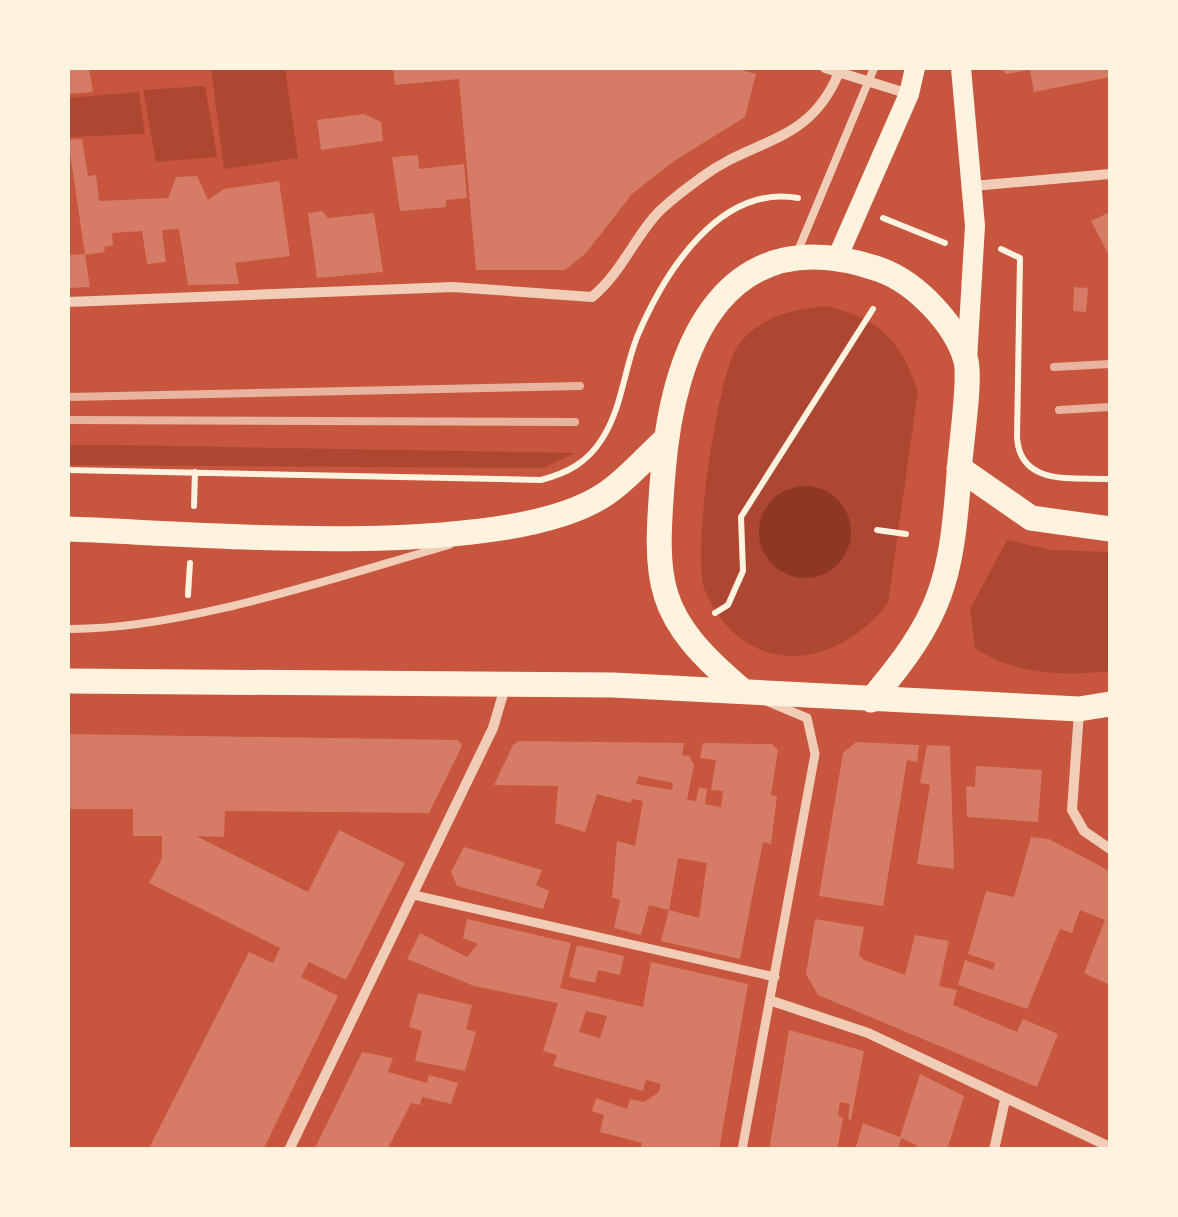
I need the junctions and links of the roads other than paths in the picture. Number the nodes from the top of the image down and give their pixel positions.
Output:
1 (825, 68) edge
2 (874, 68) edge
3 (915, 68) edge
4 (961, 68) edge
5 (839, 72) junction
6 (868, 81) junction
7 (909, 94) junction
8 (1110, 174) edge
9 (973, 186) junction
10 (796, 255) junction
11 (838, 256) junction
12 (68, 302) edge
13 (966, 362) junction
14 (666, 439) junction
15 (959, 468) junction
16 (506, 528) junction
17 (68, 529) edge
18 (1110, 529) edge
19 (68, 629) edge
20 (68, 681) edge
21 (506, 684) junction
22 (743, 691) junction
23 (871, 700) junction
24 (1110, 704) edge
25 (1079, 709) junction
26 (1110, 849) edge
27 (414, 895) junction
28 (775, 977) junction
29 (772, 1001) junction
30 (1005, 1100) junction
31 (1110, 1148) edge
32 (290, 1150) edge
33 (742, 1150) edge
34 (994, 1150) edge

1 - 5 street
2 - 6 lane
3 - 7 main road
4 - 9 main road
5 - 6 street
5 - 12 street
6 - 7 street
6 - 10 lane
7 - 11 main road
8 - 9 street
9 - 13 main road
10 - 11 main road
10 - 14 main road
11 - 13 main road
13 - 15 main road
14 - 16 main road
14 - 22 main road
15 - 18 main road
15 - 23 main road
16 - 17 main road
16 - 19 lane
20 - 21 main road
21 - 22 main road
21 - 27 street
22 - 23 main road
22 - 28 street
23 - 25 main road
24 - 25 main road
25 - 26 street
27 - 28 street
27 - 32 street
28 - 29 street
29 - 30 street
29 - 33 street
30 - 31 street
30 - 34 street

